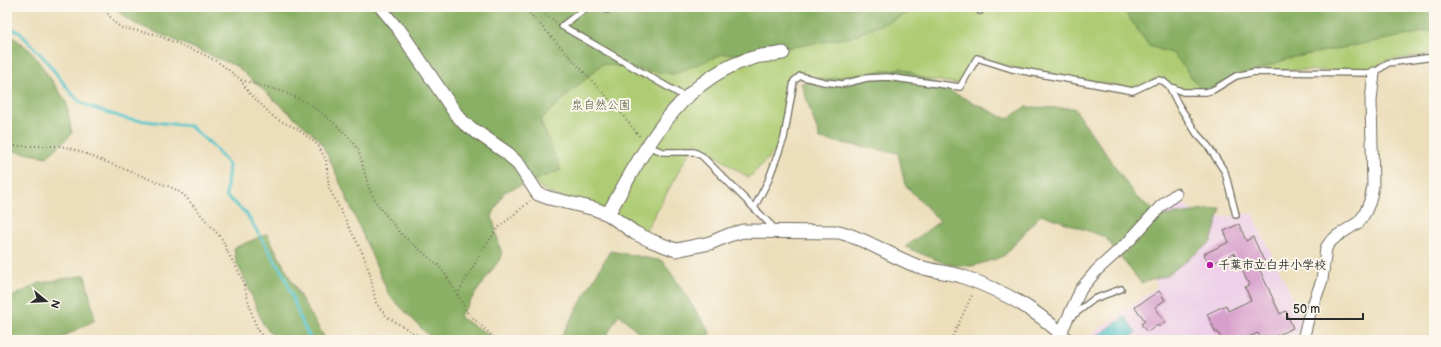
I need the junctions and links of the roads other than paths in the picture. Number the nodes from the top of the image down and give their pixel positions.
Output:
1 (380, 7) edge
2 (587, 7) edge
3 (596, 7) edge
4 (611, 7) edge
5 (645, 7) edge
6 (662, 7) edge
7 (400, 32) joint
8 (783, 54) dead end
9 (1434, 57) edge
10 (1374, 73) junction
11 (1169, 86) junction
12 (685, 97) junction
13 (647, 146) junction
14 (1176, 194) dead end
15 (754, 208) junction
16 (608, 214) junction
17 (1236, 215) dead end
18 (779, 232) junction
19 (1121, 289) dead end
20 (1065, 331) edge
21 (1303, 340) edge

1 - 7 street
2 - 12 lane
3 - 4 lane
5 - 6 lane
7 - 16 street
8 - 12 street
9 - 10 lane
10 - 11 lane
10 - 21 street
11 - 15 lane
11 - 17 lane
12 - 13 street
13 - 15 lane
13 - 16 street
14 - 20 street
15 - 18 lane
16 - 18 street
18 - 20 street
19 - 20 lane

